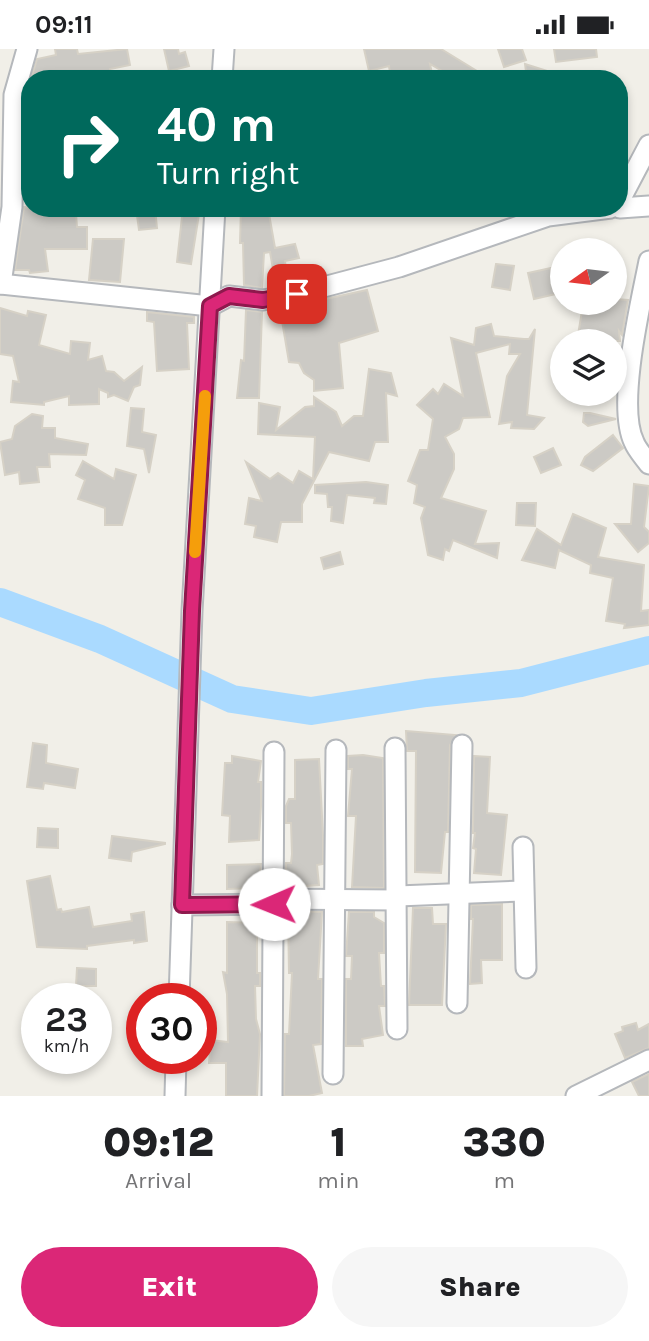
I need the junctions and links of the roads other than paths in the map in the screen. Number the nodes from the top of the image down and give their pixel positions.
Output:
1 (27, 49) edge
2 (224, 49) edge
3 (21, 70) edge
4 (21, 70) edge
5 (223, 70) edge
6 (649, 145) edge
7 (628, 185) edge
8 (649, 206) edge
9 (628, 207) edge
10 (215, 217) edge
11 (545, 217) edge
12 (649, 261) edge
13 (0, 284) edge
14 (210, 306) junction
15 (633, 340) junction
16 (649, 352) edge
17 (649, 464) edge
18 (462, 745) dead end
19 (396, 748) dead end
20 (336, 750) dead end
21 (274, 751) dead end
22 (523, 847) dead end
23 (522, 891) junction
24 (460, 893) junction
25 (397, 898) junction
26 (335, 899) junction
27 (274, 902) junction
28 (182, 905) junction
29 (526, 968) dead end
30 (180, 983) edge
31 (457, 1003) dead end
32 (397, 1029) dead end
33 (649, 1060) edge
34 (176, 1074) edge
35 (333, 1074) dead end
36 (175, 1096) edge
37 (272, 1096) edge
38 (576, 1096) edge

1 - 3 street
2 - 5 street
4 - 13 street
6 - 7 street
8 - 9 street
10 - 14 street
11 - 14 street
12 - 15 street
13 - 14 street
14 - 28 street
15 - 16 street
15 - 17 street
18 - 24 street
19 - 25 street
20 - 26 street
21 - 27 street
22 - 23 street
23 - 24 street
23 - 29 street
24 - 25 street
24 - 31 street
25 - 26 street
25 - 32 street
26 - 27 street
26 - 35 street
27 - 28 street
27 - 37 street
28 - 30 street
33 - 38 street
34 - 36 street

